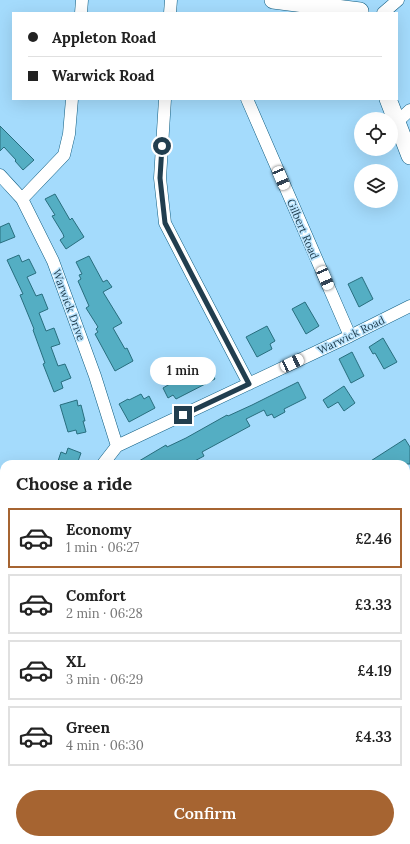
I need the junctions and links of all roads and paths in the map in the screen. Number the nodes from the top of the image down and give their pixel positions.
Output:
1 (82, 0) edge
2 (171, 0) edge
3 (273, 0) edge
4 (398, 0) edge
5 (81, 12) edge
6 (170, 12) edge
7 (360, 12) edge
8 (385, 12) edge
9 (72, 100) edge
10 (165, 100) edge
11 (247, 100) edge
12 (388, 100) edge
13 (410, 110) edge
14 (393, 112) edge
15 (398, 121) edge
16 (398, 125) edge
17 (410, 156) edge
18 (0, 175) edge
19 (22, 199) junction
20 (410, 306) edge
21 (350, 336) junction
22 (249, 384) junction
23 (117, 446) junction
24 (107, 460) edge

1 - 5 street
2 - 6 street
3 - 7 main road
4 - 8 street
9 - 19 street
10 - 22 street
11 - 21 street, Gilbert Road
12 - 14 main road
13 - 15 street
16 - 17 main road
18 - 19 street, Warwick Drive
19 - 23 street, Warwick Drive
20 - 21 street, Warwick Road
21 - 22 street, Warwick Road
22 - 23 street, Warwick Road
23 - 24 street, Warwick Road

